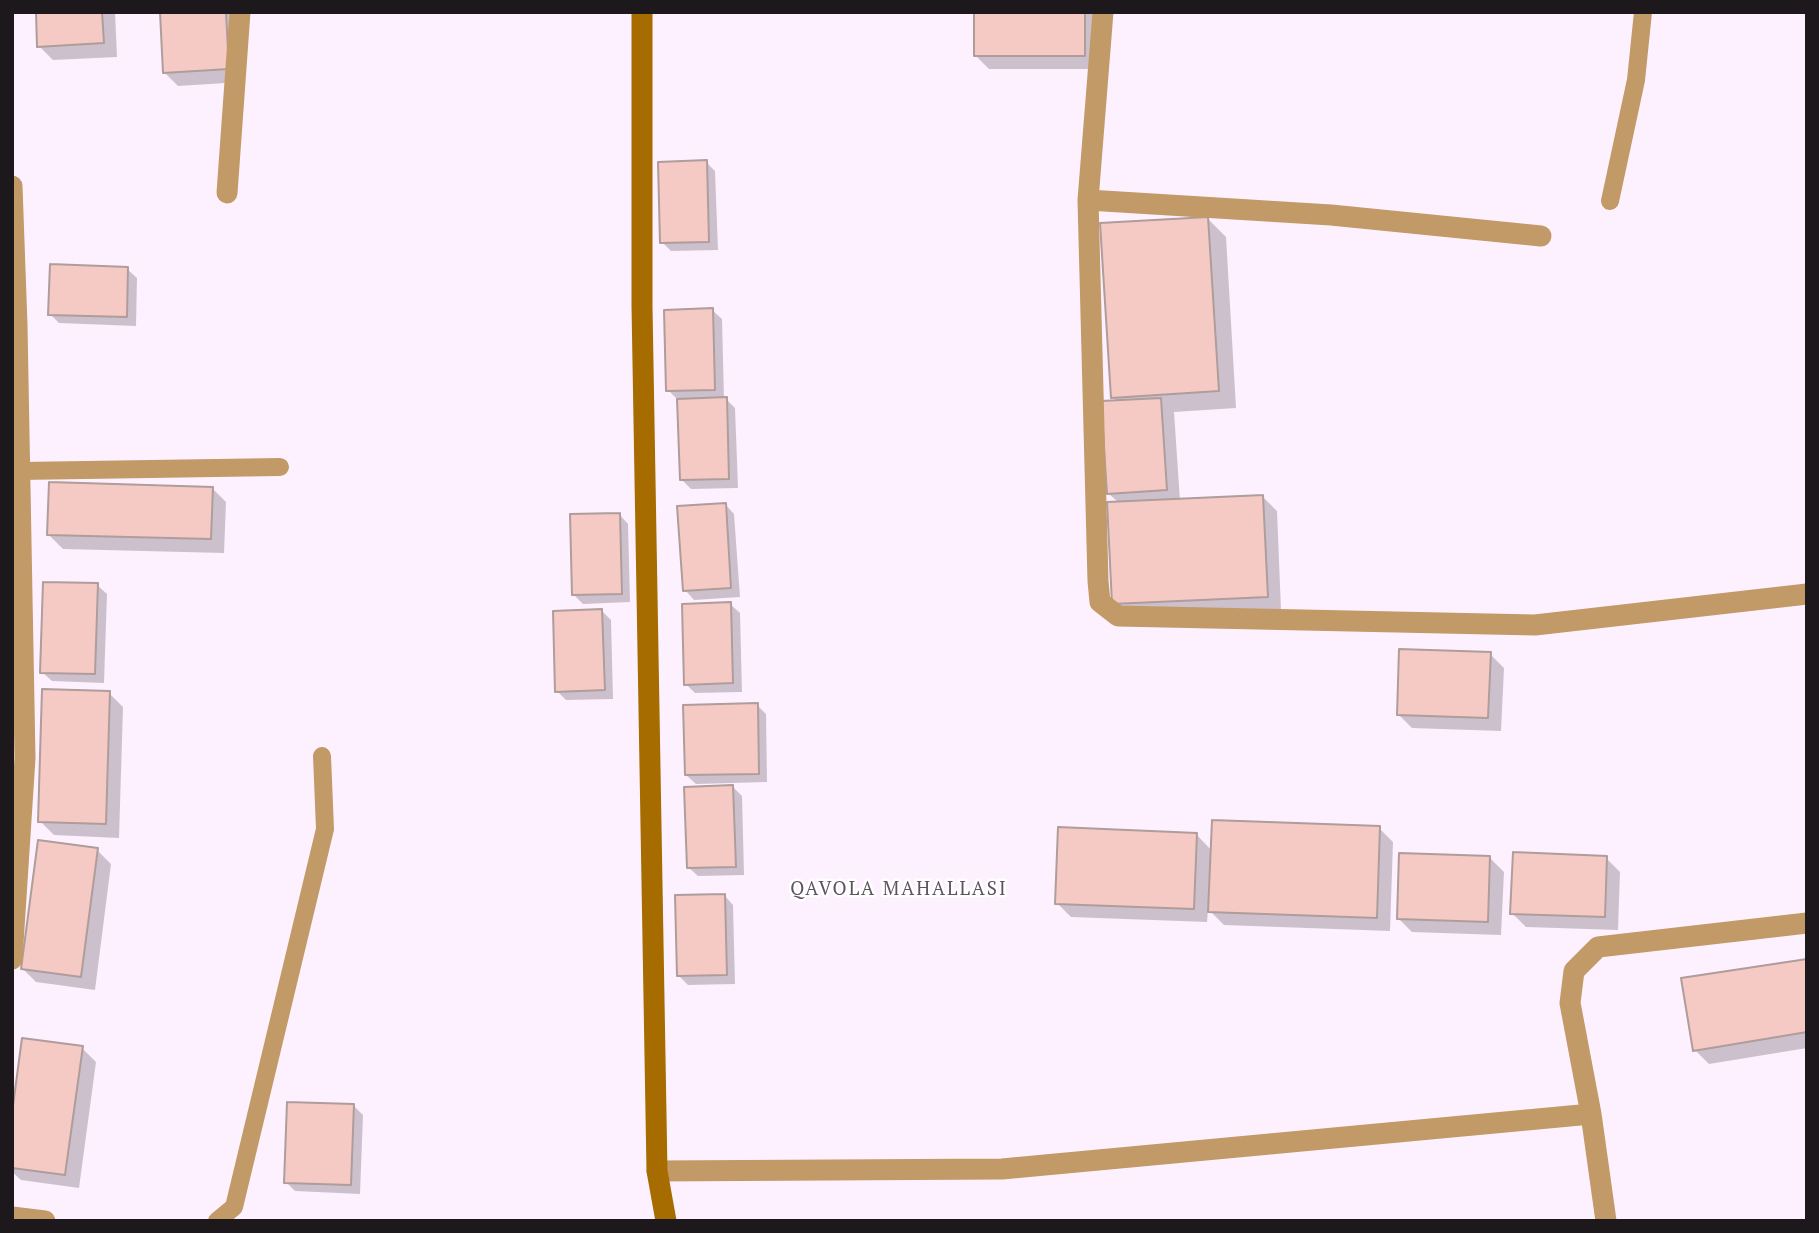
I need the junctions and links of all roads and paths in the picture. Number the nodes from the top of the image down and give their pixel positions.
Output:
1 (240, 12) edge
2 (642, 12) edge
3 (1103, 12) edge
4 (1643, 12) edge
5 (12, 186) edge
6 (227, 193) dead end
7 (1088, 200) junction
8 (1611, 201) dead end
9 (1541, 236) dead end
10 (280, 467) dead end
11 (20, 471) junction
12 (1807, 594) edge
13 (322, 756) dead end
14 (1807, 923) edge
15 (12, 959) edge
16 (1591, 1114) junction
17 (657, 1171) junction
18 (12, 1217) edge
19 (45, 1221) edge
20 (217, 1221) edge
21 (666, 1221) edge
22 (1606, 1221) edge

1 - 6 street
2 - 17 street
3 - 7 street
4 - 8 lane
5 - 11 street
7 - 9 street
7 - 12 street
10 - 11 lane
11 - 15 street
13 - 20 lane
14 - 16 street
16 - 17 street
16 - 22 street
17 - 21 street
18 - 19 street

